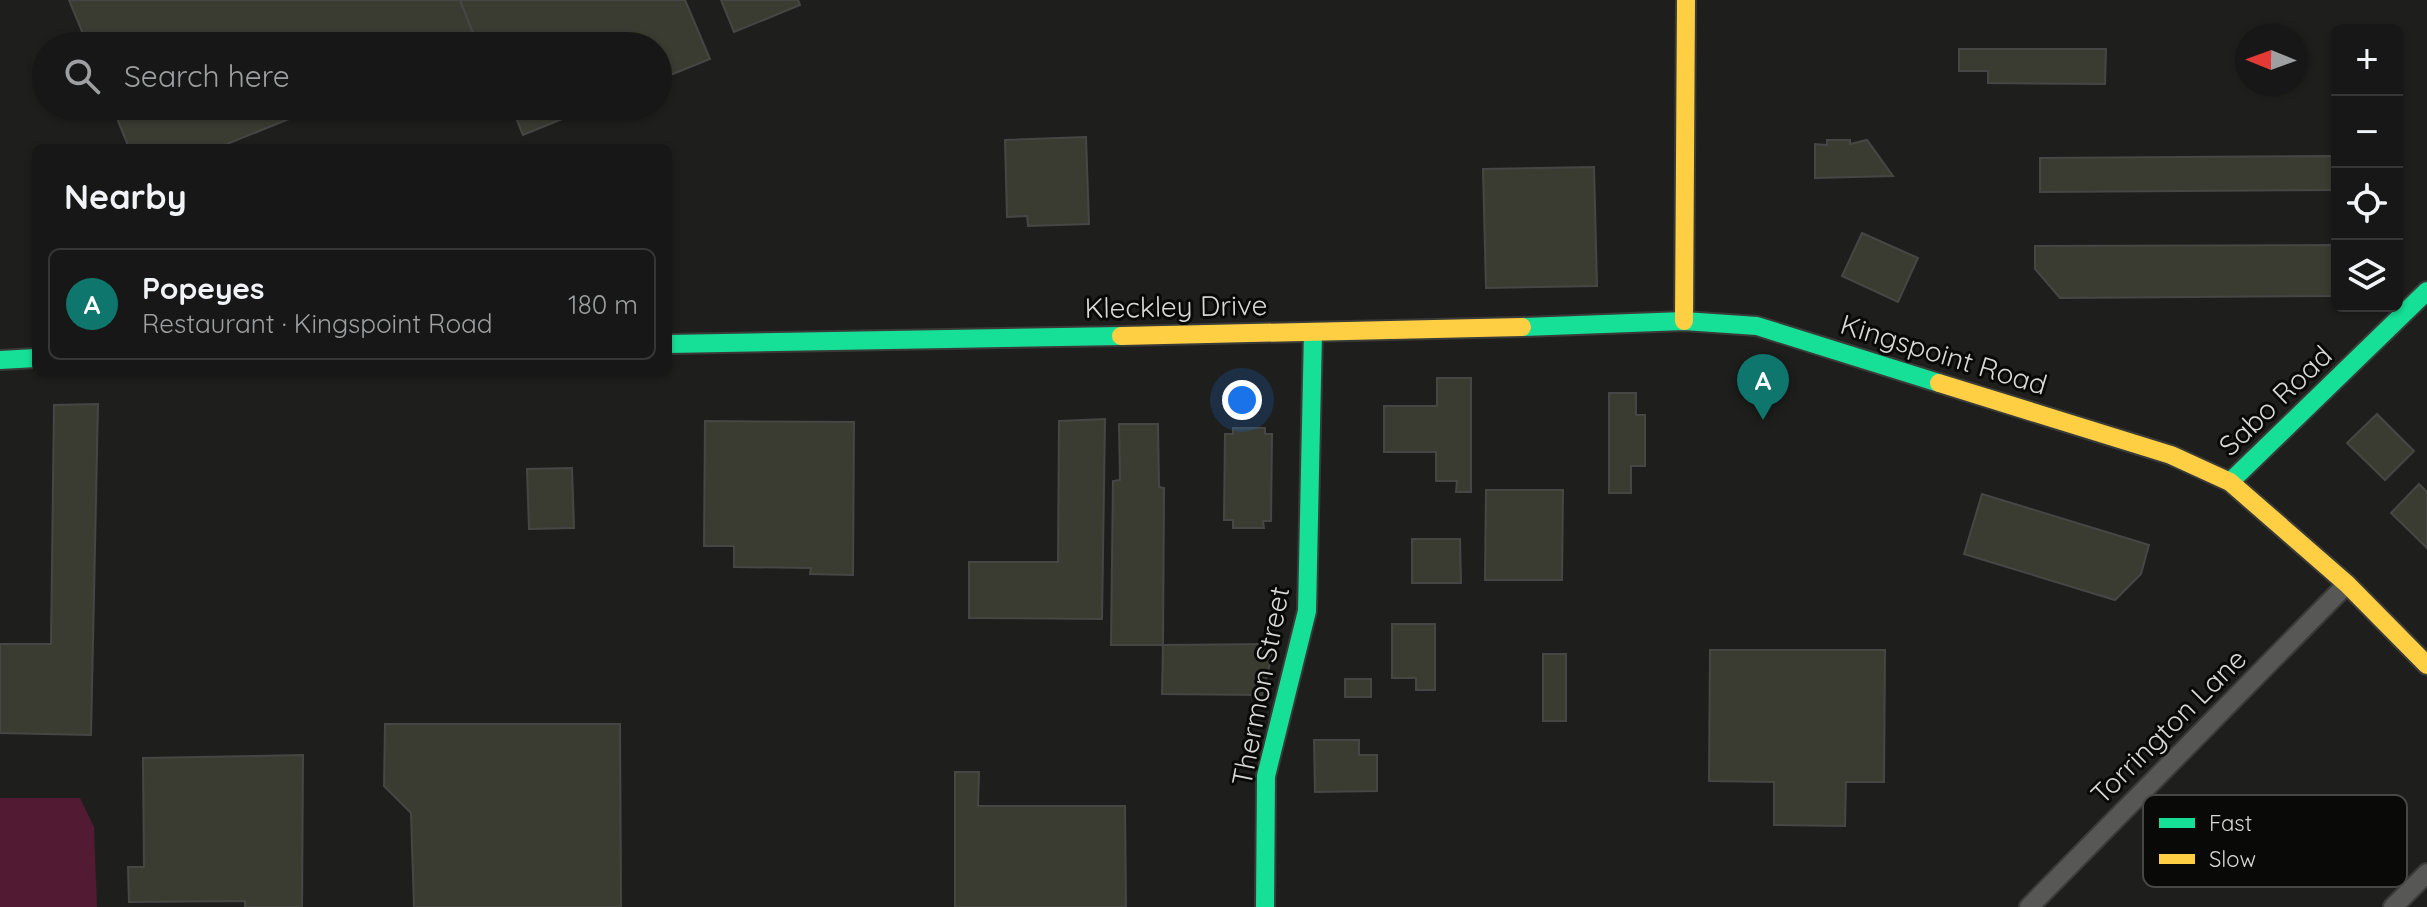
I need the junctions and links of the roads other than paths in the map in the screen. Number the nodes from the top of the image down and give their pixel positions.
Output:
1 (1686, 0) edge
2 (2427, 291) edge
3 (1684, 321) junction
4 (1313, 332) junction
5 (672, 344) edge
6 (32, 358) edge
7 (0, 360) edge
8 (2230, 482) junction
9 (2347, 584) junction
10 (2427, 665) edge
11 (2427, 873) edge
12 (1265, 907) edge
13 (2029, 907) edge
14 (2393, 907) edge

1 - 3 street
2 - 8 street, Sabo Road
3 - 4 street, Kleckley Drive
3 - 8 street, Kingspoint Road
4 - 5 street, Kleckley Drive
4 - 12 street, Thermon Street
6 - 7 street
8 - 9 street, Kingspoint Road
9 - 10 street, Kingspoint Road
9 - 13 street, Torrington Lane
11 - 14 street

